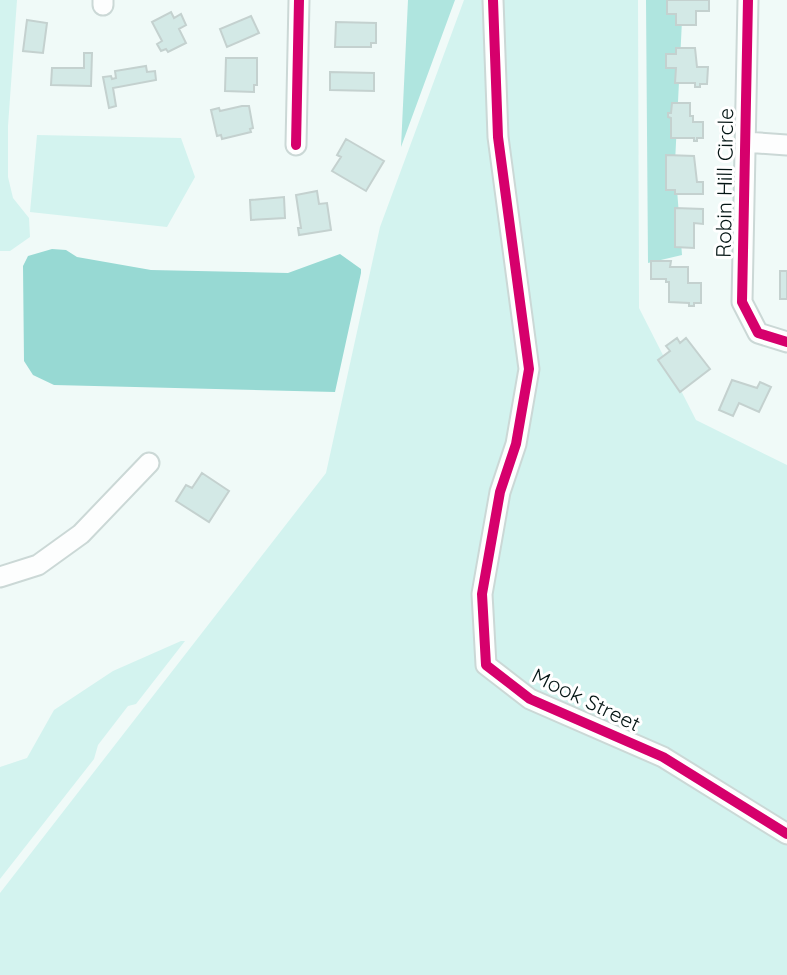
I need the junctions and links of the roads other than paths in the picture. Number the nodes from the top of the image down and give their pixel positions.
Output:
1 (299, 0) edge
2 (492, 0) edge
3 (748, 0) edge
4 (745, 142) junction
5 (296, 145) dead end
6 (787, 145) edge
7 (787, 342) edge
8 (149, 463) dead end
9 (0, 577) edge
10 (787, 834) edge

1 - 5 street
2 - 10 street, Mook Street
3 - 4 street, Robin Hill Circle
4 - 6 street
4 - 7 street, Robin Hill Circle
8 - 9 street

